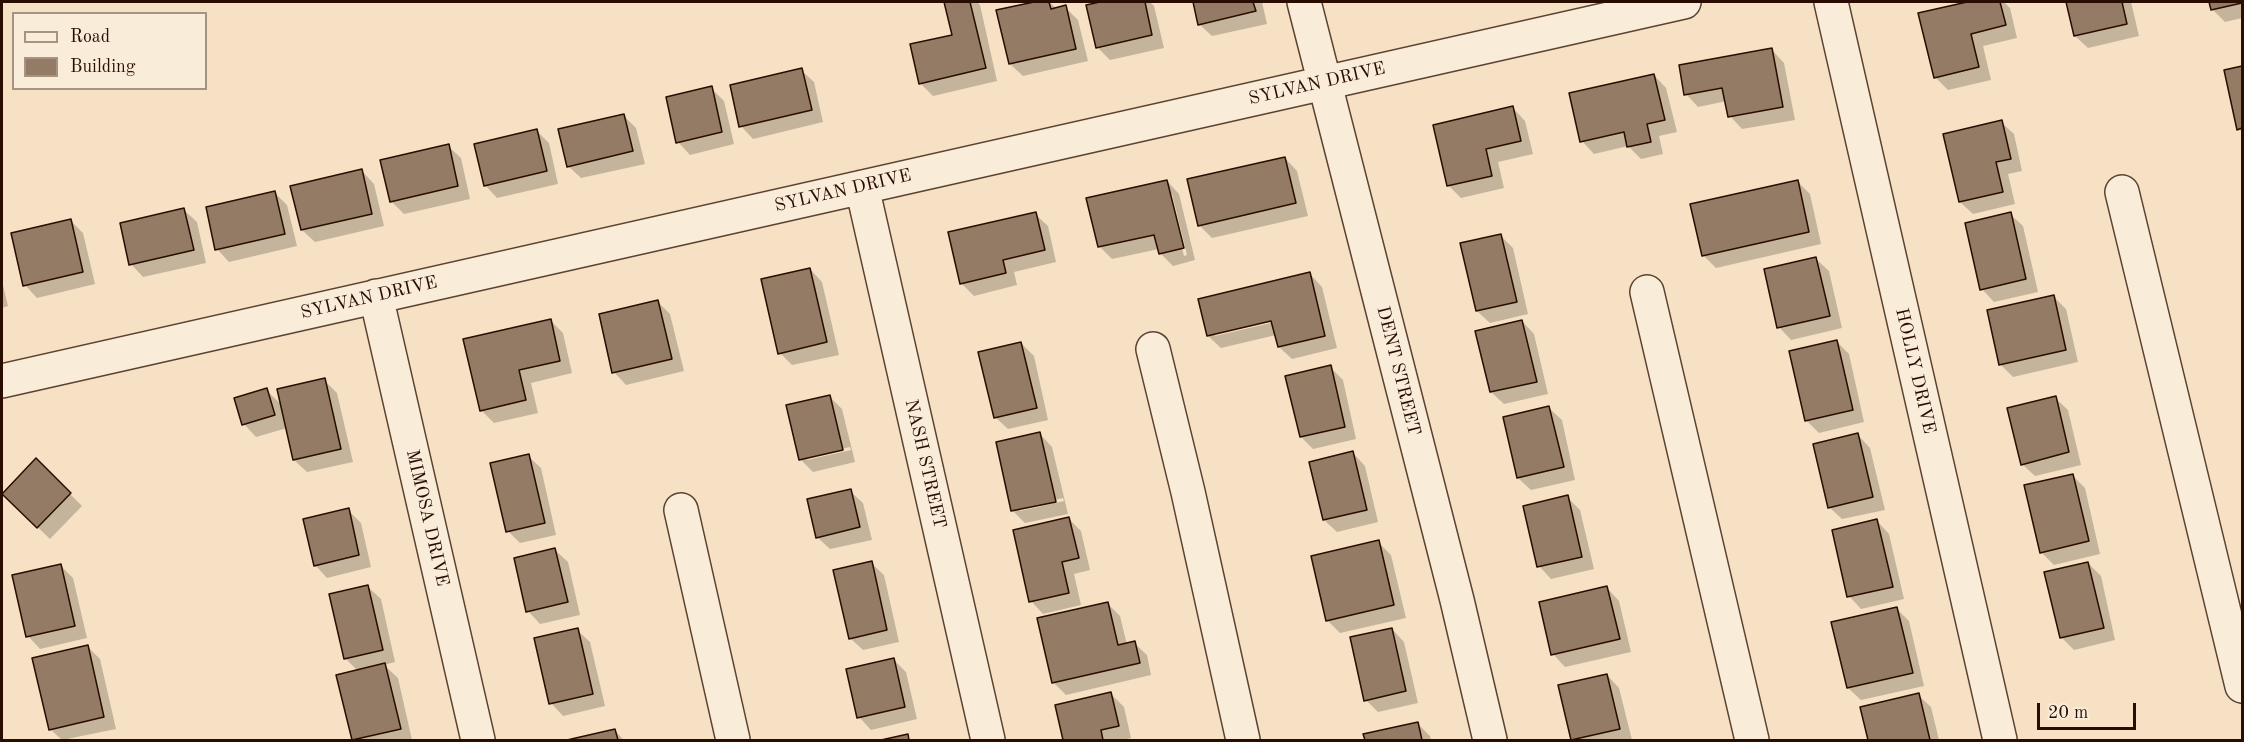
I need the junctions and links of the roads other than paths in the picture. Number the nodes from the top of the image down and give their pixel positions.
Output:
1 (1304, 2) edge
2 (1684, 2) edge
3 (1831, 2) edge
4 (1324, 83) junction
5 (862, 187) junction
6 (2122, 192) dead end
7 (1647, 292) dead end
8 (376, 296) junction
9 (1153, 349) dead end
10 (2, 381) edge
11 (681, 510) dead end
12 (2242, 686) edge
13 (478, 741) edge
14 (733, 741) edge
15 (988, 741) edge
16 (1243, 741) edge
17 (1490, 741) edge
18 (1752, 741) edge
19 (2000, 741) edge

1 - 4 street, DENT STREET
2 - 4 street, SYLVAN DRIVE
3 - 19 street, HOLLY DRIVE
4 - 5 street, SYLVAN DRIVE
4 - 17 street, DENT STREET
5 - 8 street, SYLVAN DRIVE
5 - 15 street, NASH STREET
6 - 12 street
7 - 18 street
8 - 10 street, SYLVAN DRIVE
8 - 13 street, MIMOSA DRIVE
9 - 16 street
11 - 14 street

